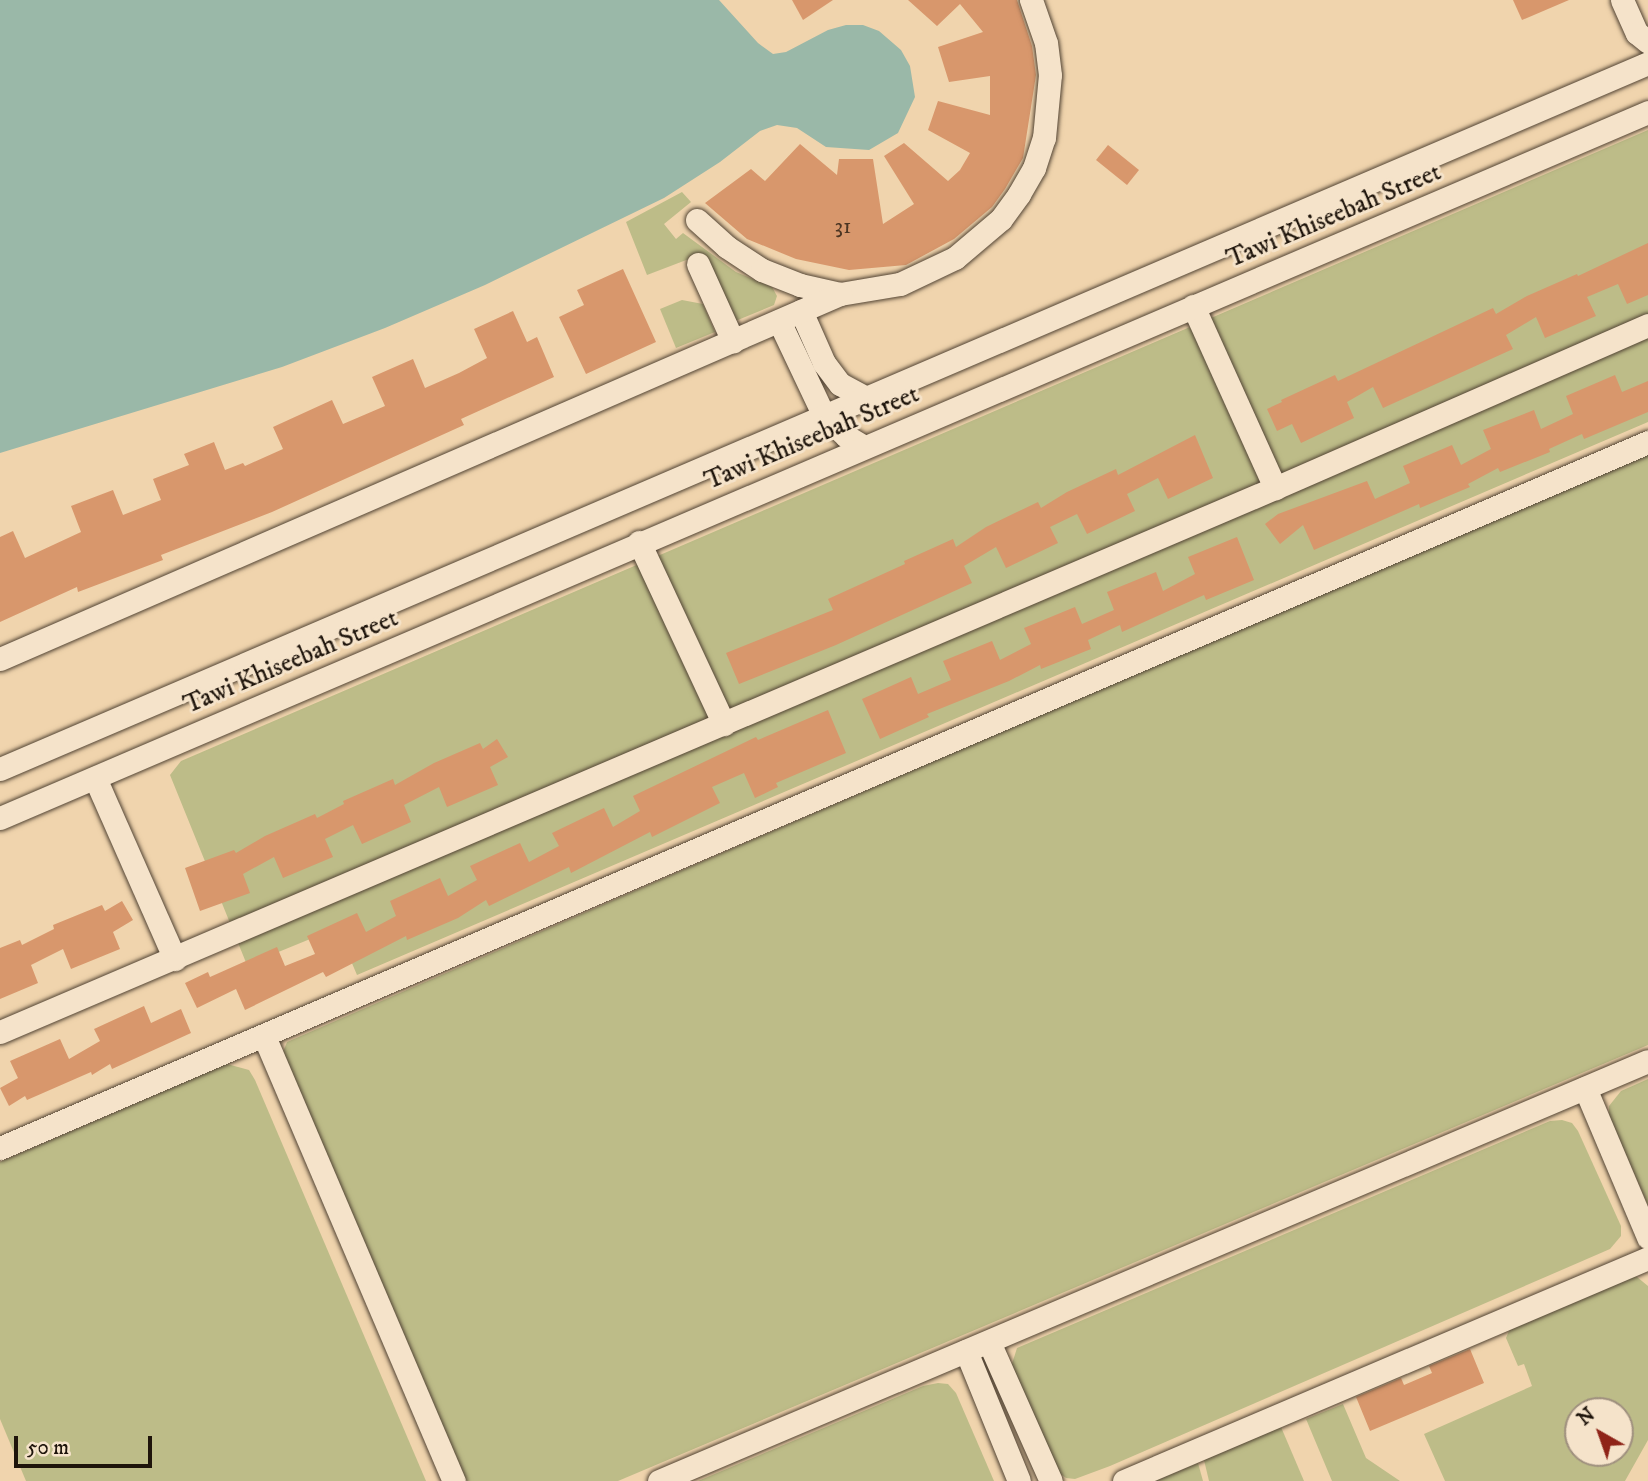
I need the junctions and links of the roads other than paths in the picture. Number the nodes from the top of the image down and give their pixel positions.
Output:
1 (1031, 0) edge
2 (1622, 0) edge
3 (1642, 37) edge
4 (1640, 67) edge
5 (1648, 112) edge
6 (697, 220) dead end
7 (698, 264) dead end
8 (841, 294) junction
9 (1193, 306) junction
10 (801, 311) junction
11 (779, 321) junction
12 (1648, 325) edge
13 (733, 341) junction
14 (866, 398) junction
15 (824, 416) junction
16 (1648, 442) edge
17 (864, 447) junction
18 (1275, 488) junction
19 (639, 542) junction
20 (0, 659) edge
21 (724, 724) junction
22 (0, 769) edge
23 (95, 778) junction
24 (0, 818) edge
25 (176, 959) junction
26 (0, 1032) edge
27 (264, 1037) junction
28 (1648, 1061) edge
29 (1585, 1088) junction
30 (0, 1148) edge
31 (1648, 1237) edge
32 (1648, 1258) edge
33 (989, 1342) junction
34 (966, 1351) junction
35 (454, 1481) edge
36 (659, 1481) edge
37 (1019, 1481) edge
38 (1051, 1481) edge
39 (1124, 1481) edge

1 - 8 street
2 - 3 street
3 - 4 street
4 - 14 street, Tawi Khiseebah Street
5 - 9 street, Tawi Khiseebah Street
6 - 8 street
7 - 13 street
8 - 10 street
9 - 17 street, Tawi Khiseebah Street
9 - 18 street
10 - 11 street
10 - 14 street
11 - 13 street
11 - 15 street
12 - 18 street
13 - 20 street
14 - 15 street, Tawi Khiseebah Street
15 - 17 street
15 - 22 street, Tawi Khiseebah Street
16 - 27 street
17 - 19 street, Tawi Khiseebah Street
18 - 21 street
19 - 21 street
19 - 23 street, Tawi Khiseebah Street
21 - 25 street
23 - 24 street, Tawi Khiseebah Street
23 - 25 street
25 - 26 street
27 - 30 street
27 - 35 street
28 - 29 street
29 - 31 street
29 - 33 street
32 - 39 street
33 - 34 street
33 - 38 street
34 - 36 street
34 - 37 street

